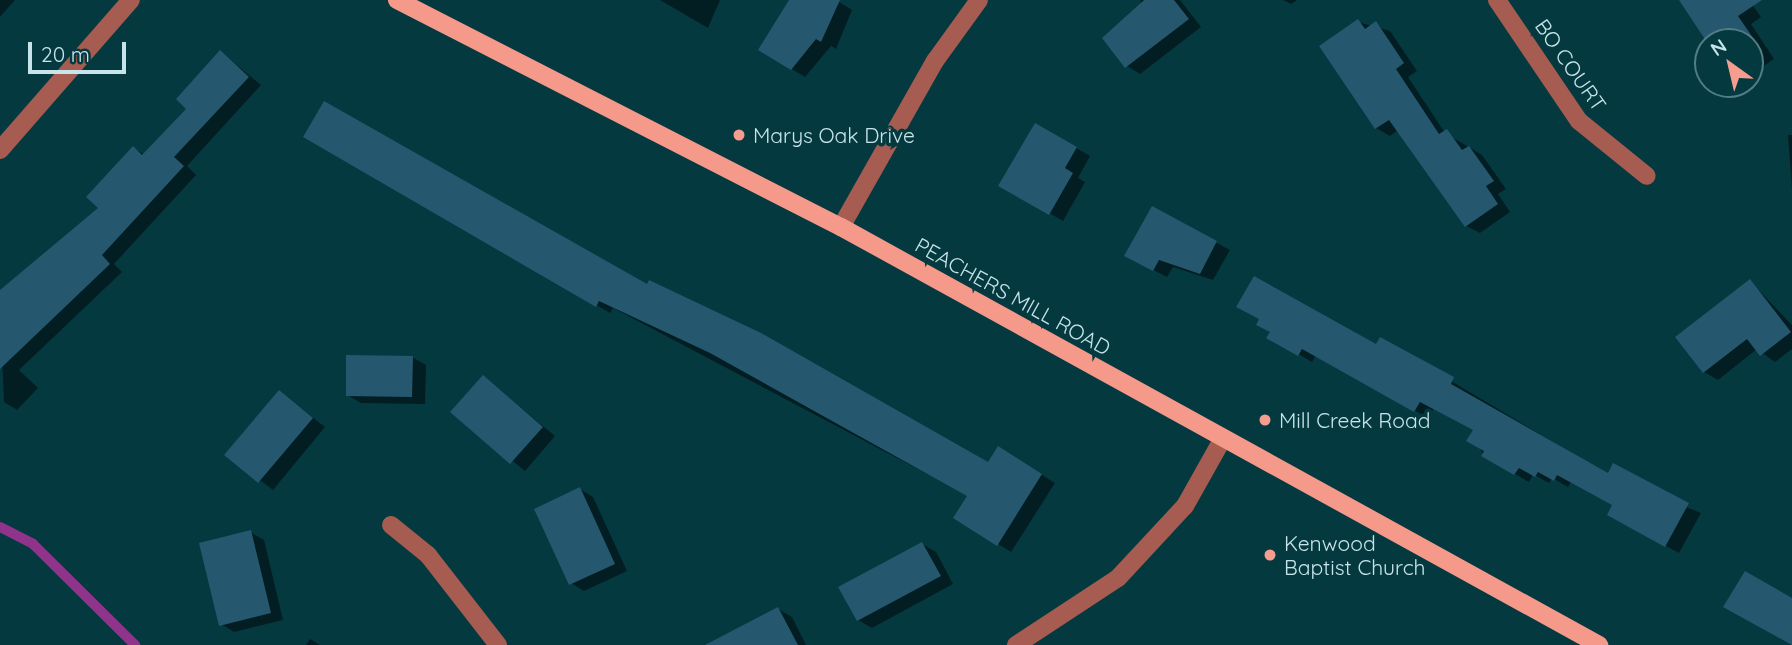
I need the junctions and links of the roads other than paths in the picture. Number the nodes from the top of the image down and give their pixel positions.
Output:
1 (131, 0) edge
2 (397, 0) edge
3 (979, 0) edge
4 (1497, 0) edge
5 (0, 150) edge
6 (1647, 176) dead end
7 (841, 227) junction
8 (1222, 440) junction
9 (391, 526) dead end
10 (498, 645) edge
11 (1016, 645) edge
12 (1599, 645) edge

1 - 5 street
2 - 7 main road, PEACHERS MILL ROAD
3 - 7 street
4 - 6 street, BO COURT
7 - 8 main road, PEACHERS MILL ROAD
8 - 11 street
8 - 12 main road, PEACHERS MILL ROAD
9 - 10 street

